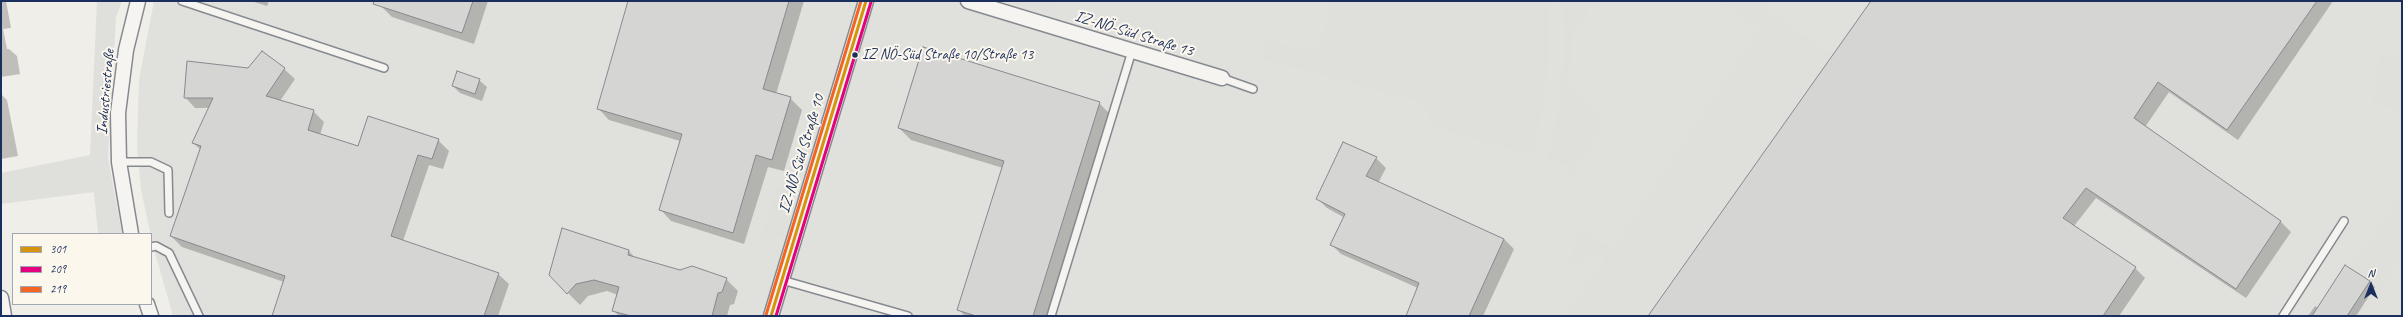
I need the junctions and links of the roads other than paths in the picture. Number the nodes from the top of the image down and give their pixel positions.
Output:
1 (138, 1) edge
2 (182, 1) edge
3 (866, 1) edge
4 (968, 1) edge
5 (1132, 51) junction
6 (384, 68) dead end
7 (1222, 78) joint
8 (1253, 89) dead end
9 (119, 162) junction
10 (169, 213) dead end
11 (2344, 220) dead end
12 (131, 233) edge
13 (152, 246) edge
14 (782, 280) junction
15 (1, 298) edge
16 (147, 305) edge
17 (2286, 315) edge
18 (4, 316) edge
19 (151, 316) edge
20 (199, 316) edge
21 (771, 316) edge
22 (908, 316) edge
23 (1051, 316) edge

1 - 9 street, Industriestraße
2 - 6 lane
3 - 14 street, IZ-NÖ-Süd Straße 10
4 - 5 street, IZ-NÖ-Süd Straße 13
5 - 7 street, IZ-NÖ-Süd Straße 13
5 - 23 lane
7 - 8 lane
9 - 10 lane
9 - 12 street, Industriestraße
11 - 17 lane
13 - 20 lane
14 - 21 street, IZ-NÖ-Süd Straße 10
14 - 22 lane
15 - 18 street
16 - 19 street

